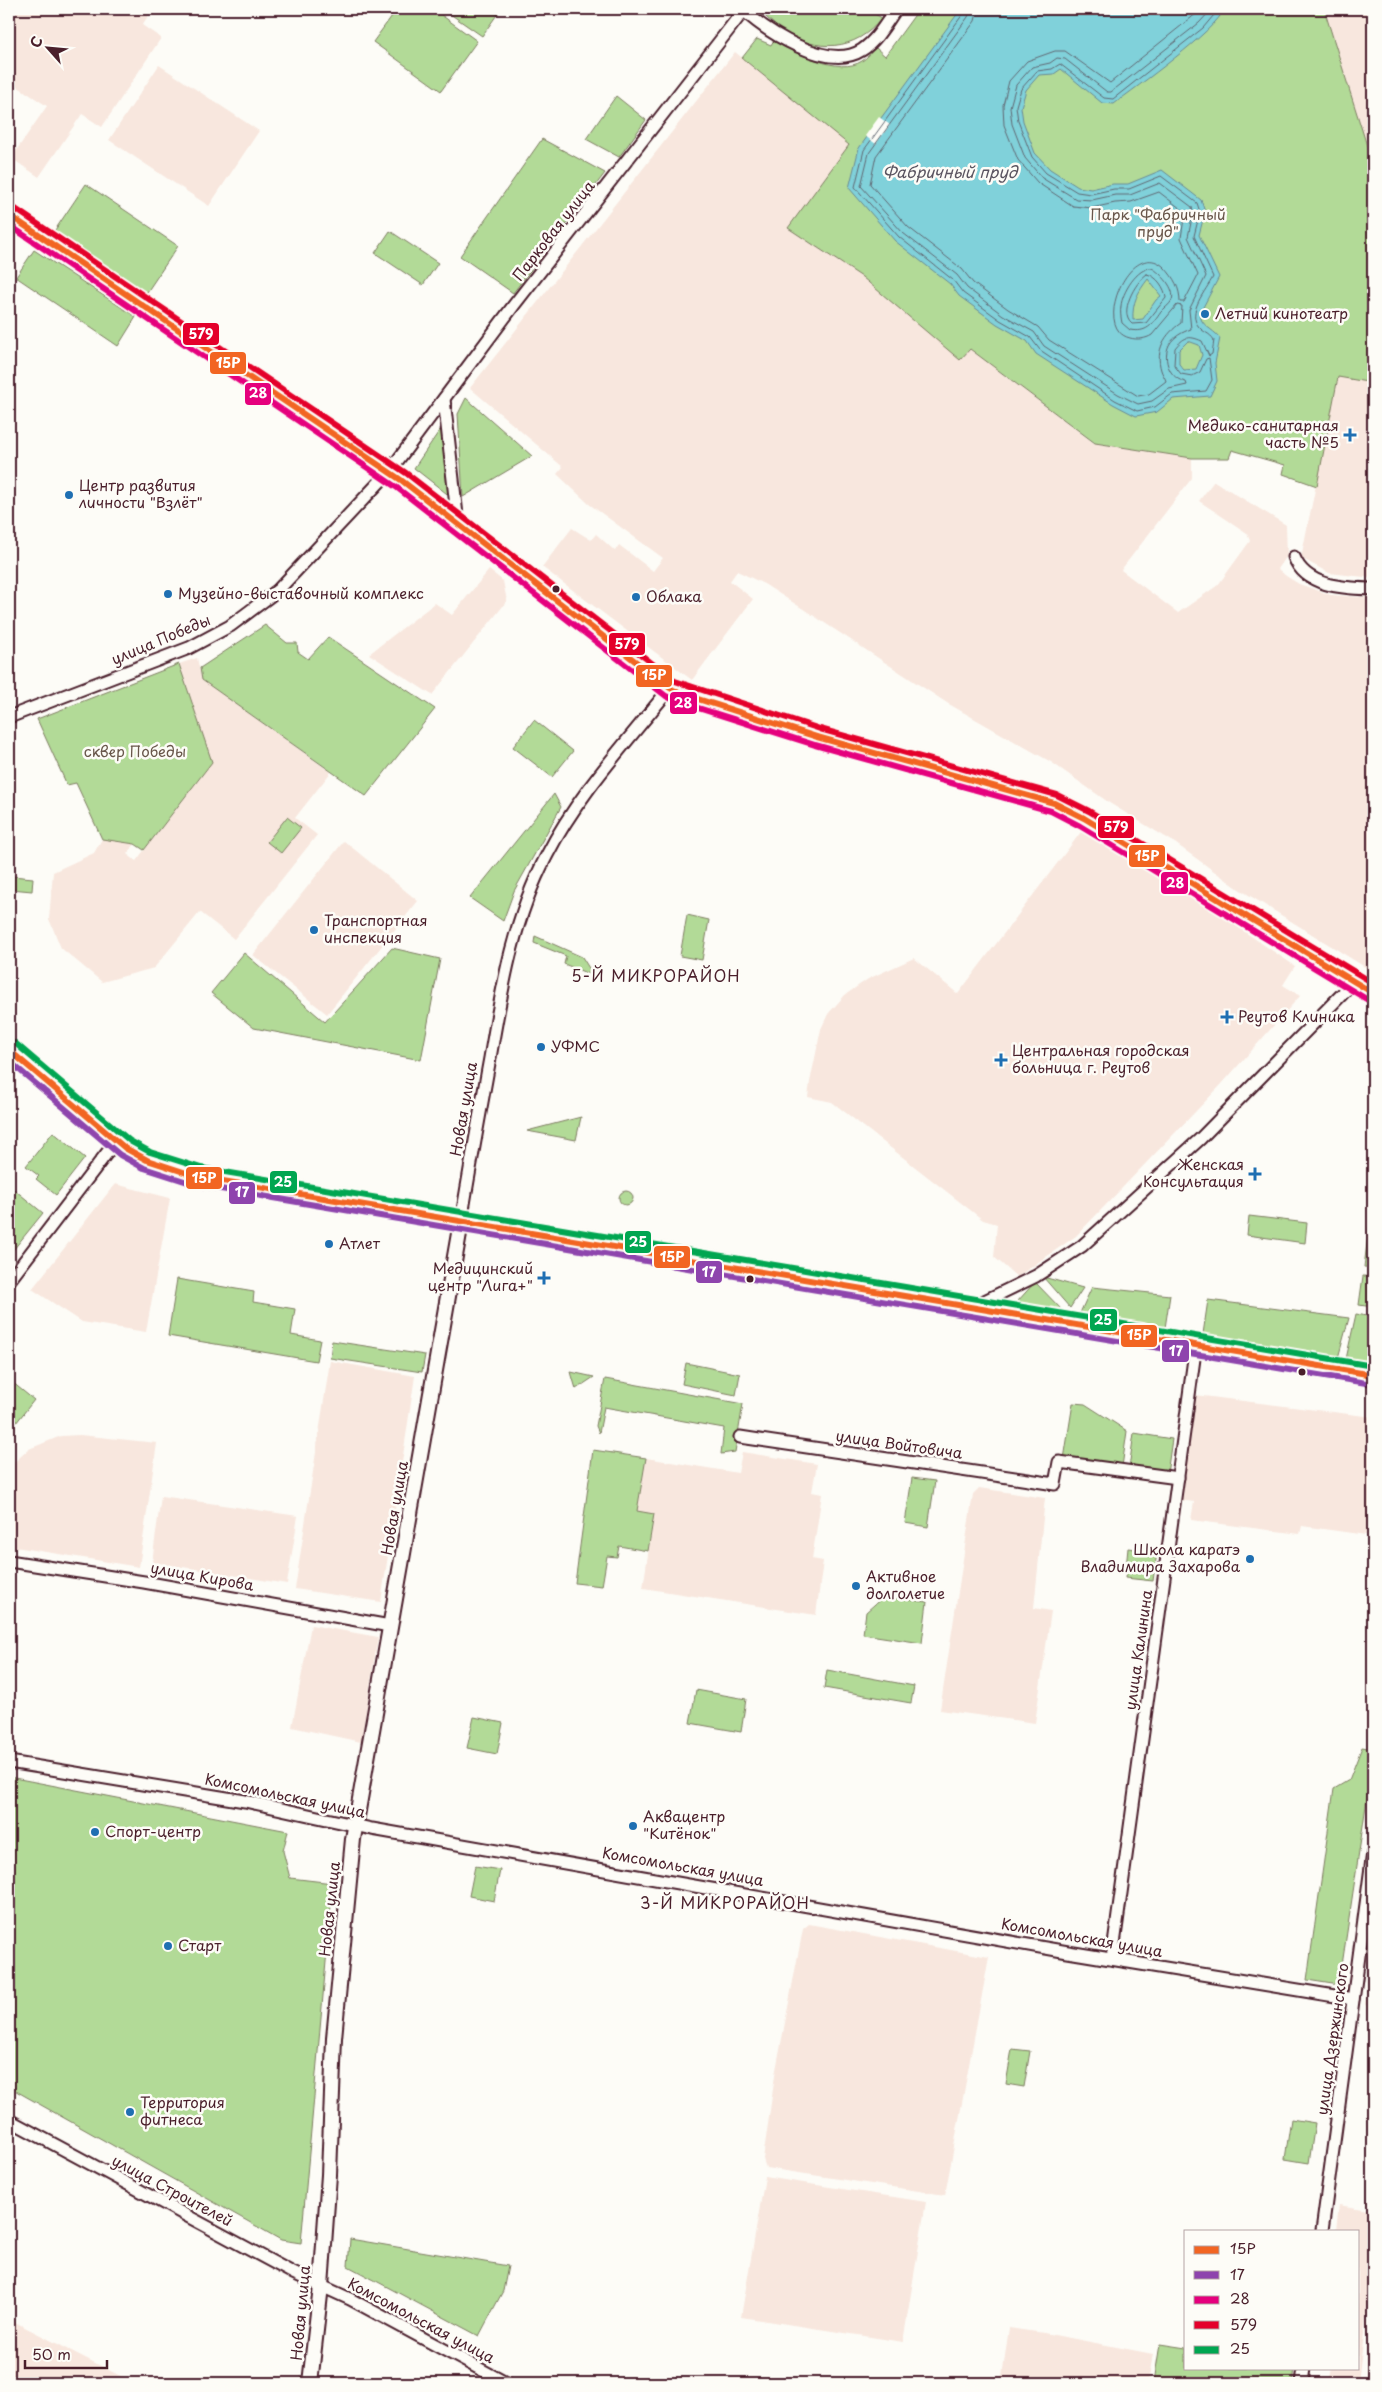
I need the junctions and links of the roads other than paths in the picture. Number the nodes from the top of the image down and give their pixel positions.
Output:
1 (896, 9) edge
2 (743, 10) edge
3 (9, 214) edge
4 (444, 399) junction
5 (389, 472) junction
6 (458, 524) junction
7 (1294, 557) dead end
8 (1373, 589) edge
9 (670, 688) junction
10 (9, 717) edge
11 (1354, 982) junction
12 (1373, 993) edge
13 (9, 1050) edge
14 (116, 1141) junction
15 (461, 1222) junction
16 (9, 1281) edge
17 (970, 1308) junction
18 (1196, 1344) junction
19 (1373, 1375) edge
20 (740, 1437) dead end
21 (1178, 1478) junction
22 (9, 1561) edge
23 (390, 1626) junction
24 (9, 1762) edge
25 (356, 1825) junction
26 (1373, 1852) edge
27 (1112, 1959) junction
28 (1353, 1999) junction
29 (9, 2120) edge
30 (1322, 2230) edge
31 (321, 2286) junction
32 (1304, 2370) edge
33 (310, 2383) edge
34 (506, 2383) edge
35 (1302, 2383) edge

1 - 2 street
2 - 4 street, Парковая улица
3 - 5 street
4 - 5 street, Парковая улица
4 - 6 street
5 - 6 street
5 - 10 street, улица Победы
6 - 9 street
7 - 8 street
9 - 11 street
9 - 15 street, Новая улица
11 - 12 street
11 - 17 street
13 - 14 street
14 - 15 street
14 - 16 street
15 - 17 street
15 - 23 street, Новая улица
17 - 18 street
18 - 19 street
18 - 21 street, улица Калинина
20 - 21 street, улица Войтовича
21 - 27 street, улица Калинина
22 - 23 street, улица Кирова
23 - 25 street, Новая улица
24 - 25 street, Комсомольская улица
25 - 27 street, Комсомольская улица
25 - 31 street, Новая улица
26 - 28 street, улица Дзержинского
27 - 28 street, Комсомольская улица
28 - 30 street, улица Дзержинского
29 - 31 street, улица Строителей
31 - 33 street, Новая улица
31 - 34 street, Комсомольская улица
32 - 35 street

